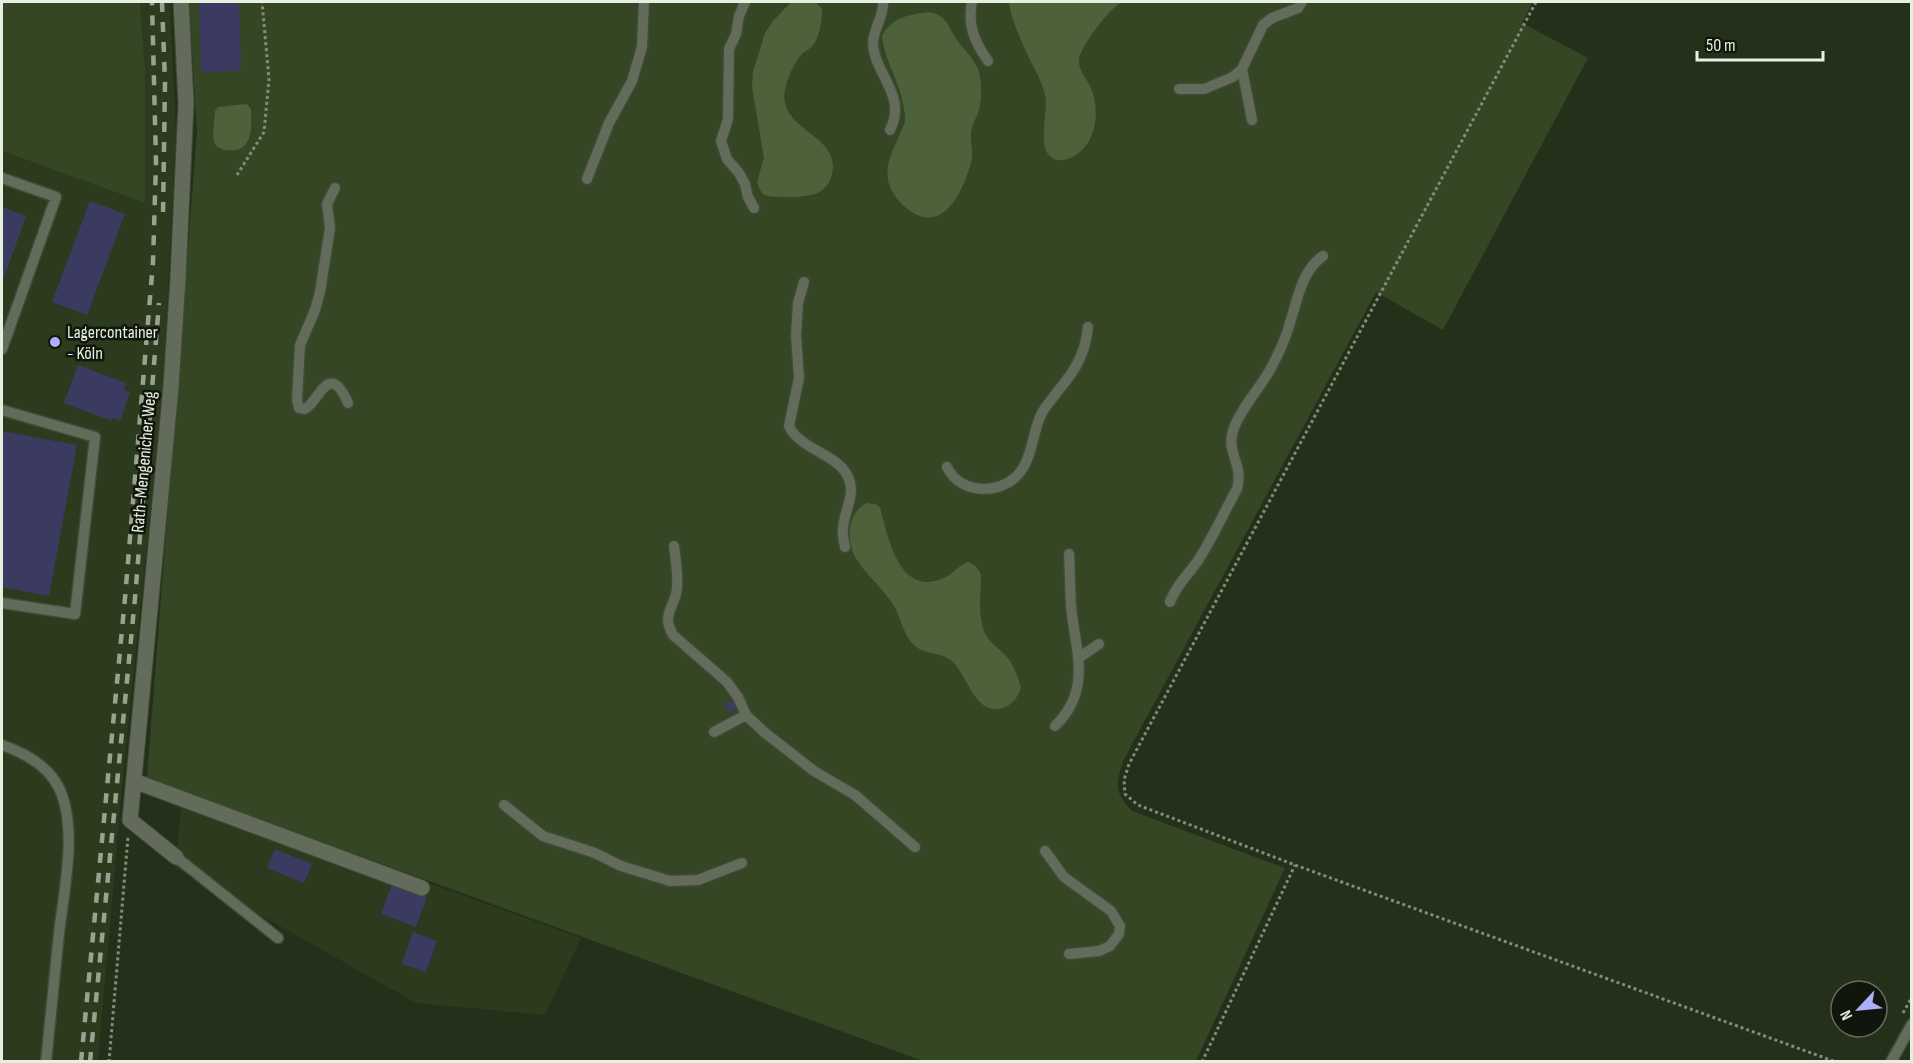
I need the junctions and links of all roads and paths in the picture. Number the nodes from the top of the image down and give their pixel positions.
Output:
1 (181, 2) edge
2 (262, 2) edge
3 (644, 2) edge
4 (745, 2) edge
5 (883, 2) edge
6 (972, 2) edge
7 (1302, 2) edge
8 (1536, 2) edge
9 (988, 61) dead end
10 (1242, 69) junction
11 (1179, 89) dead end
12 (1252, 120) dead end
13 (890, 130) dead end
14 (237, 175) dead end
15 (2, 178) edge
16 (586, 179) dead end
17 (335, 188) dead end
18 (754, 208) dead end
19 (1323, 256) dead end
20 (804, 282) dead end
21 (1088, 327) dead end
22 (2, 349) edge
23 (348, 403) dead end
24 (2, 410) edge
25 (947, 467) dead end
26 (674, 546) dead end
27 (845, 547) dead end
28 (1069, 554) dead end
29 (1170, 602) dead end
30 (2, 603) edge
31 (1099, 644) dead end
32 (1080, 657) junction
33 (746, 715) junction
34 (1055, 726) dead end
35 (714, 732) dead end
36 (2, 745) edge
37 (134, 781) junction
38 (504, 806) dead end
39 (130, 820) junction
40 (915, 846) dead end
41 (1045, 851) dead end
42 (177, 857) joint
43 (742, 863) dead end
44 (1295, 865) junction
45 (422, 888) dead end
46 (278, 938) dead end
47 (1069, 954) dead end
48 (1911, 1024) edge
49 (46, 1062) edge
50 (109, 1062) edge
51 (1202, 1062) edge
52 (1836, 1062) edge
53 (1891, 1062) edge

1 - 37 street, Rath-Mengenicher Weg
2 - 14 path
3 - 16 lane
4 - 18 lane
5 - 13 lane
6 - 9 lane
7 - 10 lane
8 - 44 path
10 - 11 lane
10 - 12 lane
15 - 22 lane
17 - 23 lane
19 - 29 lane
20 - 27 lane
21 - 25 lane
24 - 30 lane
26 - 33 lane
28 - 32 lane
31 - 32 lane
32 - 34 lane
33 - 35 lane
33 - 40 lane
36 - 49 lane
37 - 39 street, Rath-Mengenicher Weg
37 - 45 street
38 - 43 lane
39 - 42 street
39 - 50 path
41 - 47 lane
42 - 46 lane
44 - 51 path
44 - 52 path
48 - 53 lane

